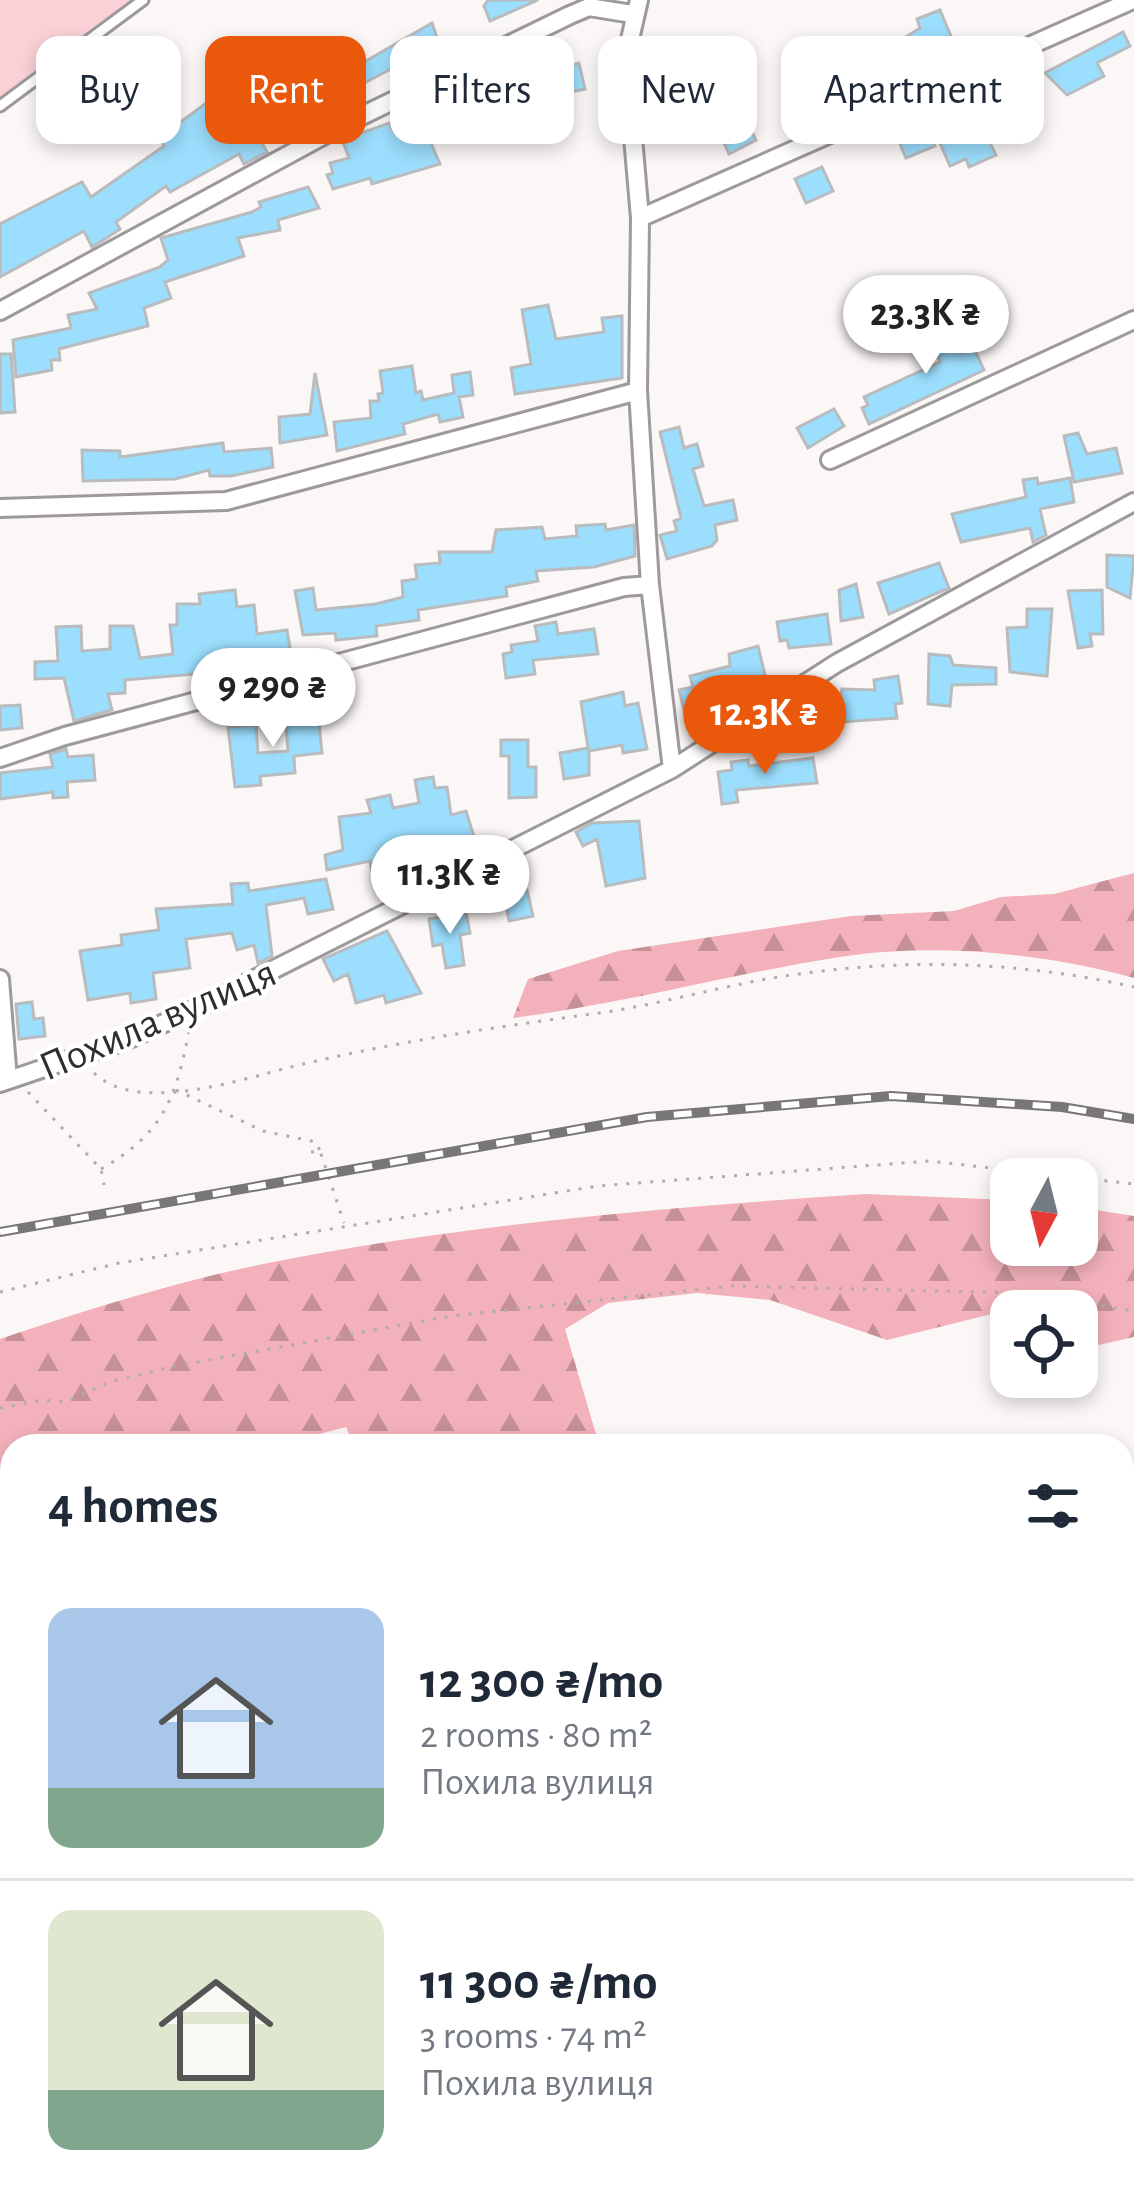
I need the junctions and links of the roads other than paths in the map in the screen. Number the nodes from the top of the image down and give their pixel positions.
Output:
1 (143, 0) edge
2 (1133, 0) edge
3 (636, 7) edge
4 (0, 106) edge
5 (640, 218) junction
6 (0, 311) edge
7 (1134, 320) edge
8 (638, 391) junction
9 (830, 460) dead end
10 (1134, 502) edge
11 (0, 508) edge
12 (650, 585) junction
13 (0, 758) edge
14 (672, 769) junction
15 (0, 979) edge
16 (4, 1082) edge

1 - 4 lane
2 - 5 street
3 - 5 street
3 - 6 street
5 - 8 street
7 - 9 street
8 - 11 street
8 - 12 street
10 - 14 street, Похила вулиця
12 - 13 street
12 - 14 street
14 - 16 street, Похила вулиця
15 - 16 street

